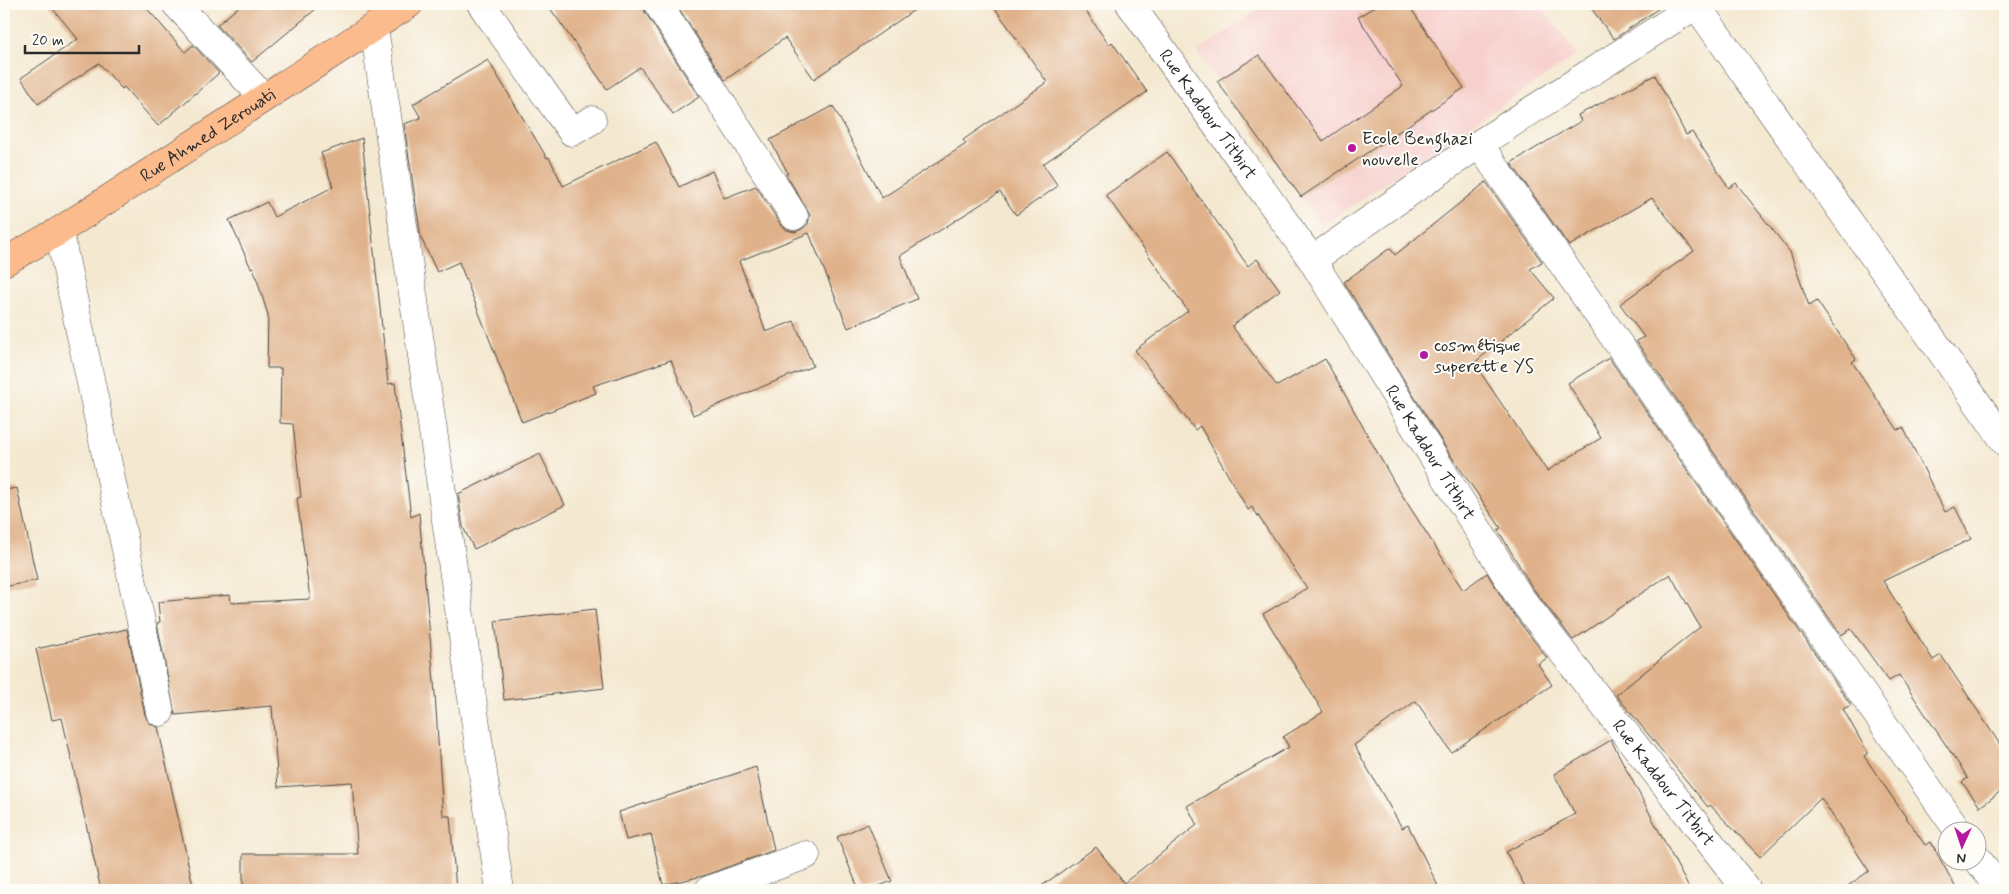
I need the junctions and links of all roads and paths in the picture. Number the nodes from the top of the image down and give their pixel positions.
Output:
1 (176, 4) edge
2 (481, 4) edge
3 (658, 4) edge
4 (1130, 4) edge
5 (390, 12) edge
6 (263, 97) junction
7 (592, 120) dead end
8 (1479, 144) junction
9 (794, 216) dead end
10 (59, 231) junction
11 (1312, 260) junction
12 (4, 262) edge
13 (2005, 442) edge
14 (160, 712) dead end
15 (1952, 822) edge
16 (806, 855) dead end
17 (1986, 871) edge
18 (1999, 889) dead end
19 (500, 890) edge
20 (709, 890) edge
21 (1747, 890) edge

1 - 6 street
2 - 7 street
3 - 9 street
4 - 11 street, Rue Kaddour Titbirt
5 - 6 main road, Rue Ahmed Zerouati
5 - 19 street
6 - 10 main road, Rue Ahmed Zerouati
8 - 11 street
8 - 13 street
8 - 15 street
10 - 12 main road, Rue Ahmed Zerouati
10 - 14 street
11 - 21 street, Rue Kaddour Titbirt
16 - 20 street
17 - 18 street

